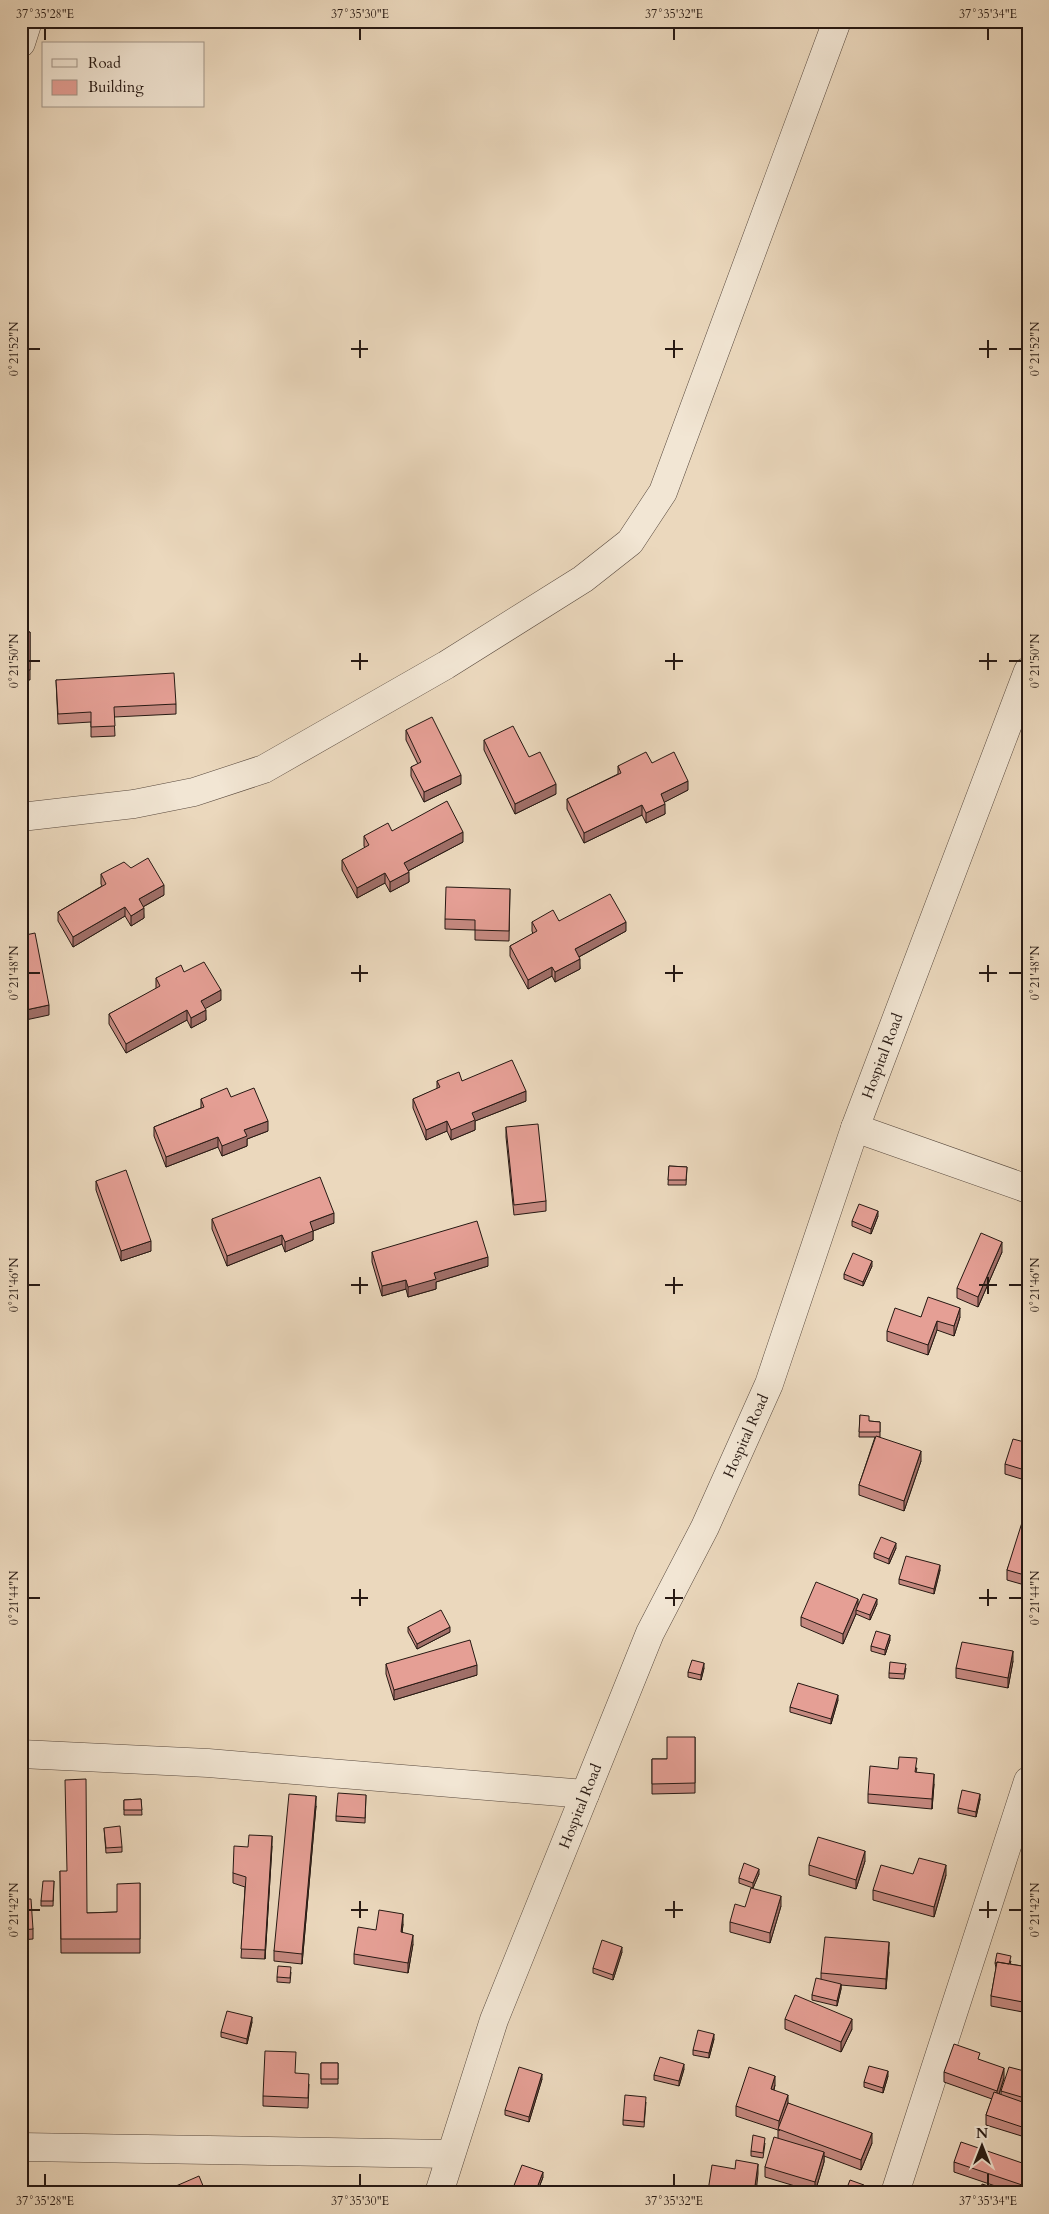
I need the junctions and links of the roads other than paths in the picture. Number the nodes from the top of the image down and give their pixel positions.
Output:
1 (28, 21) edge
2 (836, 21) edge
3 (21, 43) edge
4 (1028, 671) edge
5 (21, 817) edge
6 (855, 1128) junction
7 (1028, 1189) edge
8 (21, 1754) edge
9 (1028, 1781) edge
10 (586, 1794) junction
11 (21, 2147) edge
12 (450, 2154) junction
13 (439, 2193) edge
14 (894, 2193) edge

1 - 3 street
2 - 5 street
4 - 6 street, Hospital Road
6 - 7 street
6 - 10 street, Hospital Road
8 - 10 street
9 - 14 street
10 - 12 street, Hospital Road
11 - 12 street
12 - 13 street, Hospital Road

